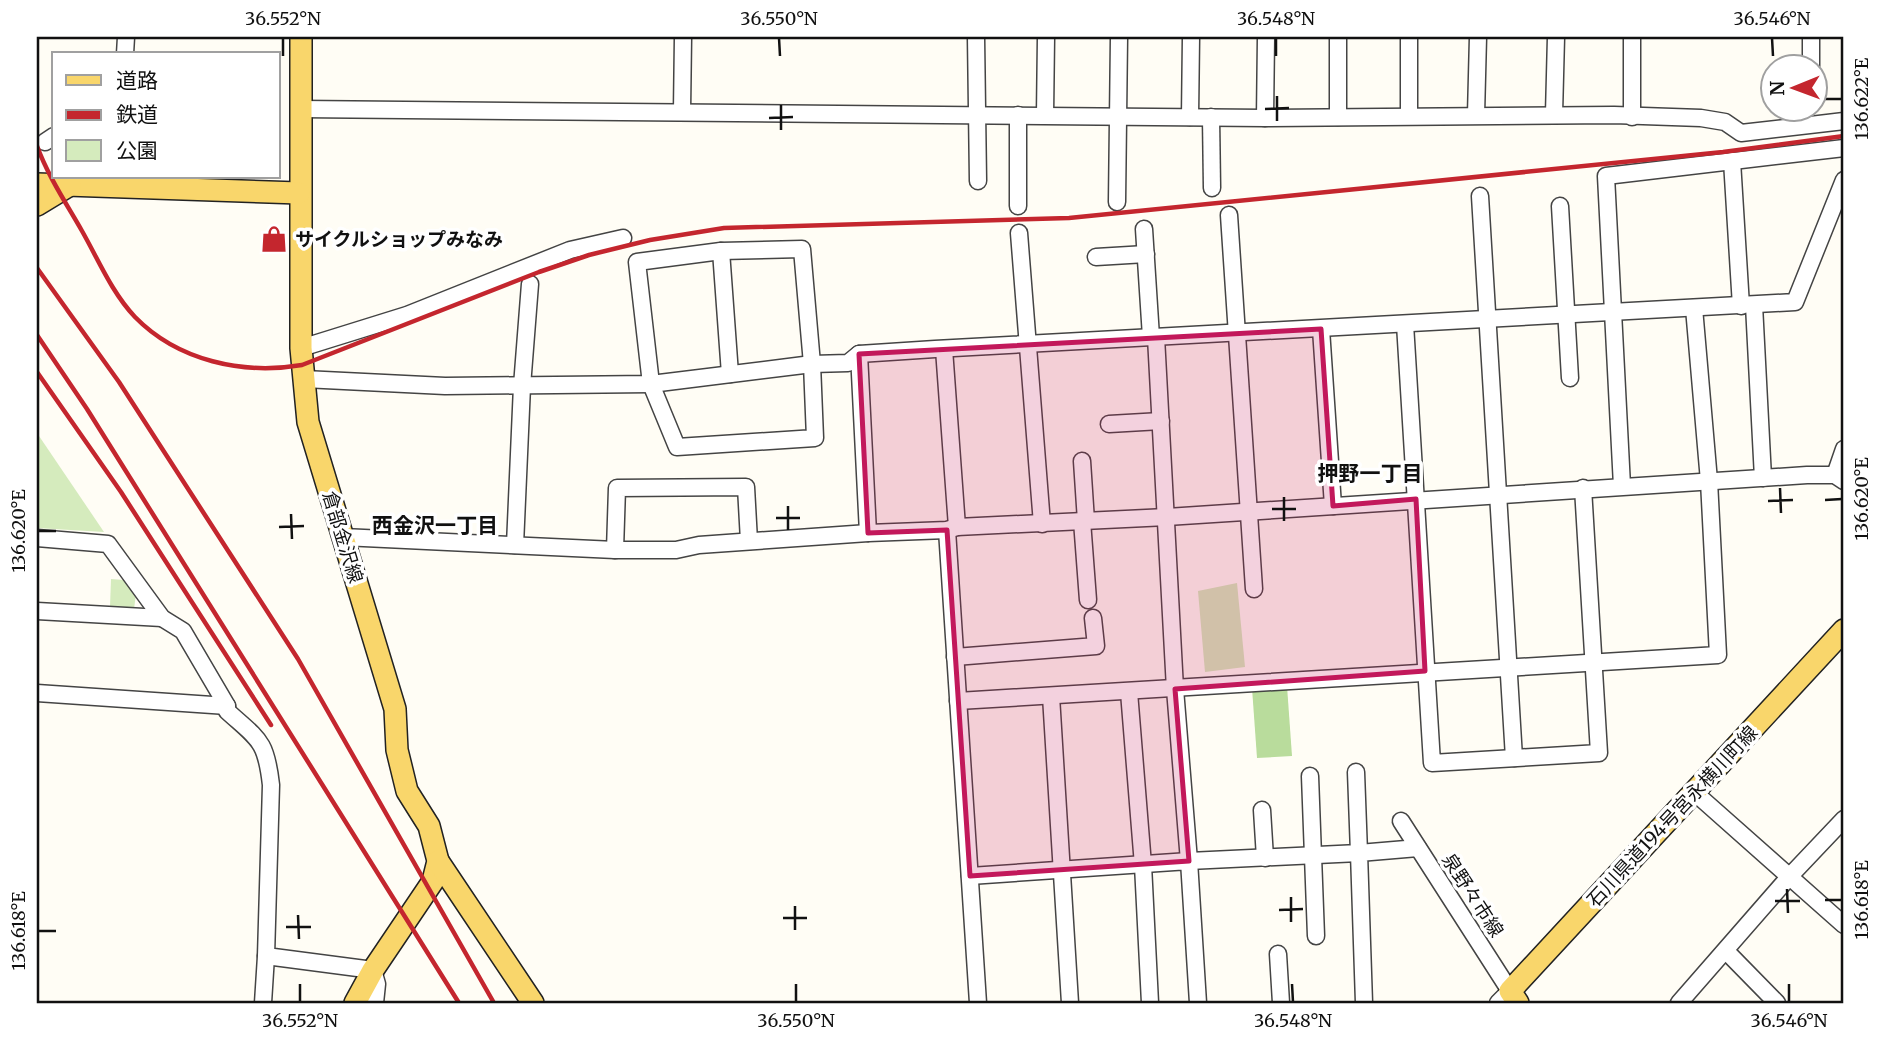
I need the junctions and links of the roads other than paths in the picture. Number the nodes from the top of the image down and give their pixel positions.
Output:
1 (301, 37) edge
2 (682, 37) edge
3 (976, 37) edge
4 (1046, 37) edge
5 (1119, 37) edge
6 (1191, 37) edge
7 (1266, 37) edge
8 (1338, 37) edge
9 (1409, 37) edge
10 (1478, 37) edge
11 (1556, 37) edge
12 (1632, 37) edge
13 (300, 109) junction
14 (682, 111) junction
15 (975, 114) junction
16 (1554, 114) junction
17 (1018, 115) junction
18 (1045, 115) junction
19 (1409, 115) junction
20 (1476, 115) junction
21 (1119, 116) junction
22 (1190, 117) junction
23 (1212, 117) junction
24 (1338, 117) junction
25 (1632, 117) junction
26 (1265, 118) junction
27 (1789, 122) edge
28 (1844, 148) edge
29 (1732, 162) junction
30 (1844, 180) edge
31 (71, 181) edge
32 (978, 181) dead end
33 (154, 183) edge
34 (37, 184) edge
35 (1212, 188) dead end
36 (299, 193) junction
37 (1480, 196) dead end
38 (1117, 202) dead end
39 (37, 205) edge
40 (1018, 206) dead end
41 (1560, 206) dead end
42 (1229, 215) dead end
43 (1144, 229) dead end
44 (1019, 233) dead end
45 (623, 238) dead end
46 (721, 251) junction
47 (1146, 254) junction
48 (1096, 257) dead end
49 (530, 284) dead end
50 (1747, 306) junction
51 (1694, 308) junction
52 (1613, 313) junction
53 (1565, 315) junction
54 (1488, 320) junction
55 (1405, 324) junction
56 (1321, 329) junction
57 (1238, 333) junction
58 (1154, 337) junction
59 (1028, 344) junction
60 (301, 348) junction
61 (944, 349) junction
62 (859, 354) junction
63 (813, 364) junction
64 (730, 374) junction
65 (1570, 378) dead end
66 (304, 379) junction
67 (652, 384) junction
68 (522, 386) junction
69 (1161, 421) junction
70 (1109, 424) dead end
71 (1844, 449) edge
72 (1082, 461) dead end
73 (1763, 478) junction
74 (1840, 478) edge
75 (1709, 481) junction
76 (1622, 486) junction
77 (1583, 488) junction
78 (1497, 494) junction
79 (1416, 499) junction
80 (1333, 506) junction
81 (1249, 511) junction
82 (1167, 517) junction
83 (1084, 521) junction
84 (1042, 524) junction
85 (952, 529) junction
86 (868, 533) junction
87 (343, 537) junction
88 (37, 538) edge
89 (749, 541) junction
90 (515, 545) junction
91 (615, 550) junction
92 (1254, 589) dead end
93 (1088, 600) dead end
94 (37, 611) edge
95 (162, 618) junction
96 (1093, 618) dead end
97 (1844, 630) edge
98 (955, 657) junction
99 (1595, 662) junction
100 (1510, 667) junction
101 (1425, 671) junction
102 (1175, 689) junction
103 (1129, 692) junction
104 (37, 693) edge
105 (1051, 696) junction
106 (958, 701) junction
107 (227, 706) junction
108 (1514, 758) junction
109 (1356, 772) dead end
110 (1310, 776) dead end
111 (1694, 792) junction
112 (1262, 810) dead end
113 (1844, 819) edge
114 (1401, 821) dead end
115 (1418, 848) junction
116 (1359, 853) junction
117 (1312, 855) junction
118 (1265, 858) junction
119 (438, 861) junction
120 (1189, 861) junction
121 (1143, 865) junction
122 (1062, 870) junction
123 (970, 876) junction
124 (1789, 877) junction
125 (1844, 925) edge
126 (1316, 936) dead end
127 (1726, 951) junction
128 (1278, 954) dead end
129 (266, 956) junction
130 (373, 970) junction
131 (1509, 999) edge
132 (264, 1003) edge
133 (355, 1003) edge
134 (375, 1003) edge
135 (533, 1003) edge
136 (978, 1003) edge
137 (1070, 1003) edge
138 (1150, 1003) edge
139 (1198, 1003) edge
140 (1281, 1003) edge
141 (1364, 1003) edge
142 (1679, 1003) edge
143 (1777, 1003) edge

1 - 13 main road, 倉部金沢線
2 - 14 street
3 - 15 street
4 - 18 street
5 - 21 street
6 - 22 street
7 - 26 street
8 - 24 street
9 - 19 street
10 - 20 street
11 - 16 street
12 - 25 street
13 - 14 street
13 - 36 main road, 倉部金沢線
14 - 15 street
15 - 17 street
15 - 32 street
16 - 20 street
16 - 25 street
17 - 18 street
17 - 40 street
18 - 21 street
19 - 20 street
19 - 24 street
21 - 22 street
21 - 38 street
22 - 23 street
23 - 26 street
23 - 35 street
24 - 26 street
25 - 27 street
28 - 29 street
29 - 50 street
29 - 52 street
30 - 50 street
31 - 33 main road
31 - 34 main road
31 - 39 main road
33 - 36 main road
36 - 60 main road, 倉部金沢線
37 - 54 street
41 - 53 street
42 - 57 street
43 - 47 street
44 - 59 street
45 - 60 street
46 - 63 street
46 - 64 street
46 - 67 street
47 - 48 street
47 - 58 street
49 - 68 street
50 - 51 street
50 - 73 street
51 - 52 street
51 - 75 street
52 - 53 street
52 - 76 street
53 - 54 street
53 - 65 street
54 - 55 street
54 - 78 street
55 - 56 street
55 - 79 street
56 - 57 street
56 - 80 street
57 - 58 street
57 - 81 street
58 - 59 street
58 - 69 street
59 - 61 street
59 - 84 street
60 - 66 main road, 倉部金沢線
61 - 62 street
61 - 85 street
62 - 63 street
62 - 86 street
63 - 64 street
63 - 67 street
64 - 67 street
66 - 68 street
66 - 87 main road, 倉部金沢線
67 - 68 street
68 - 90 street
69 - 70 street
69 - 82 street
71 - 74 street
72 - 83 street
73 - 74 street
73 - 75 street
75 - 76 street
75 - 99 street
76 - 77 street
77 - 78 street
77 - 99 street
78 - 79 street
78 - 100 street
79 - 80 street
79 - 101 street
80 - 81 street
81 - 82 street
81 - 92 street
82 - 83 street
82 - 102 street
83 - 84 street
83 - 93 street
84 - 85 street
85 - 86 street
85 - 98 street
86 - 89 street
87 - 90 street
87 - 119 main road, 倉部金沢線
88 - 95 street
89 - 91 street
89 - 91 street
90 - 91 street
94 - 95 street
95 - 107 street
96 - 98 street
97 - 111 main road, 石川県道194号宮永横川町線
98 - 106 street
99 - 100 street
99 - 108 street
100 - 101 street
100 - 108 street
101 - 102 street
101 - 108 street
102 - 103 street
102 - 120 street
103 - 105 street
103 - 121 street
104 - 107 street
105 - 106 street
105 - 122 street
106 - 123 street
107 - 129 street
109 - 116 street
110 - 117 street
111 - 124 street
111 - 131 main road, 石川県道194号宮永横川町線
112 - 118 street
113 - 124 street
114 - 115 street, 泉野々市線
115 - 116 street
115 - 131 street, 泉野々市線
116 - 117 street
116 - 141 street
117 - 118 street
117 - 126 street
118 - 120 street
119 - 130 main road
119 - 135 main road, 倉部金沢線
120 - 121 street
120 - 139 street
121 - 122 street
121 - 138 street
122 - 123 street
122 - 137 street
123 - 136 street
124 - 125 street
124 - 127 street
127 - 142 street
127 - 143 street
128 - 140 street
129 - 130 street
129 - 132 street
130 - 133 main road
130 - 134 street

